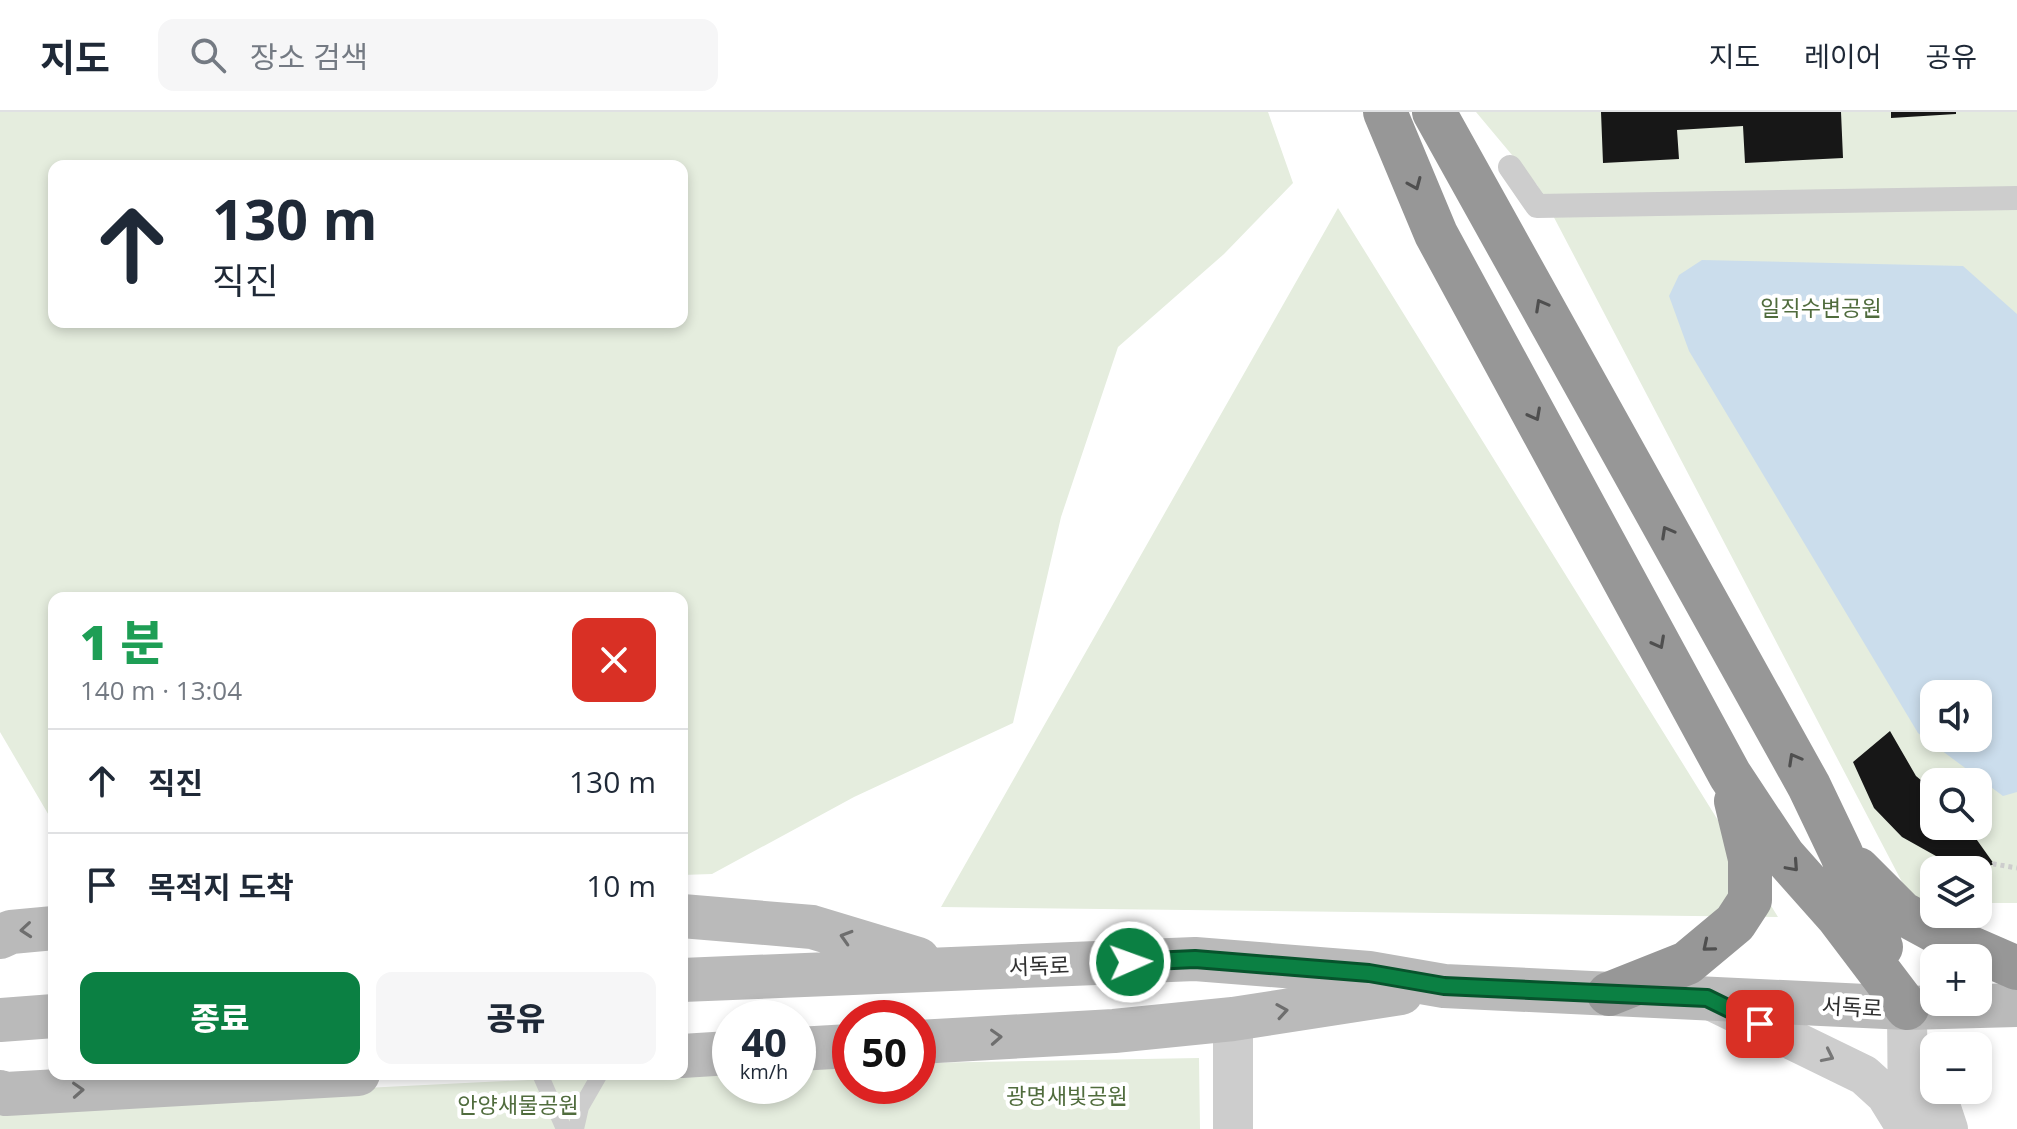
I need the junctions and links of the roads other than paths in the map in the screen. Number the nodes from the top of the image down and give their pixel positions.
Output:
1 (1385, 112) edge
2 (1434, 112) edge
3 (1510, 167) dead end
4 (2017, 198) edge
5 (1730, 775) junction
6 (1841, 853) junction
7 (688, 917) edge
8 (48, 929) edge
9 (0, 937) edge
10 (947, 968) junction
11 (2017, 968) edge
12 (688, 980) edge
13 (1444, 986) junction
14 (1609, 994) junction
15 (1707, 998) junction
16 (2017, 1005) edge
17 (1907, 1008) junction
18 (1233, 1019) junction
19 (936, 1041) edge
20 (1920, 1047) edge
21 (712, 1054) edge
22 (688, 1056) edge
23 (252, 1080) edge
24 (543, 1080) edge
25 (597, 1080) edge
26 (0, 1092) edge
27 (1939, 1104) edge
28 (564, 1129) edge
29 (576, 1129) edge
30 (1233, 1129) edge
31 (1908, 1129) edge
32 (1948, 1129) edge

1 -> 5 highway
6 -> 2 highway
3 - 4 street
5 -> 14 highway
5 -> 17 highway
6 - 11 highway
6 - 17 highway
10 -> 7 main road
8 -> 9 main road
10 - 12 main road, 서독로
10 - 13 main road, 서독로
13 - 14 main road, 서독로
18 -> 13 main road
14 - 15 main road, 서독로
15 - 17 main road, 서독로
15 -> 31 street
16 - 17 main road, 서독로
17 - 20 street
17 - 31 street
19 -> 18 main road
18 - 30 street
21 - 22 main road
26 -> 23 main road
24 - 28 lane
25 - 29 lane
27 - 32 street

